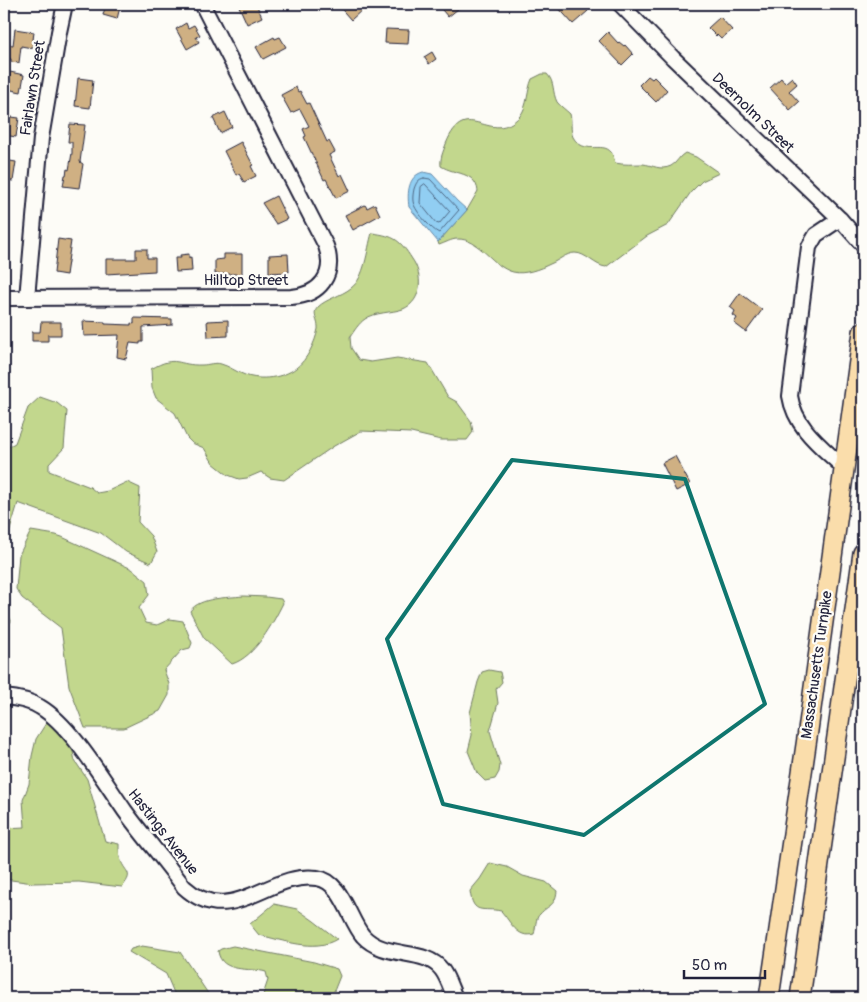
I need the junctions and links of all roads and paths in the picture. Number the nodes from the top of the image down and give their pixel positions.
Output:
1 (65, 4) edge
2 (202, 4) edge
3 (620, 4) edge
4 (840, 219) junction
5 (863, 244) edge
6 (4, 298) edge
7 (27, 298) junction
8 (863, 332) edge
9 (844, 468) junction
10 (863, 553) edge
11 (4, 696) edge
12 (455, 998) edge
13 (769, 998) edge
14 (800, 998) edge

1 - 7 street, Fairlawn Street
2 - 7 street, Hilltop Street
3 - 4 street, Deernolm Street
4 - 5 street, Deernolm Street
4 - 9 street
6 - 7 street, Hilltop Street
8 - 9 highway, Massachusetts Turnpike
9 - 13 highway, Massachusetts Turnpike
10 - 14 highway, Massachusetts Turnpike
11 - 12 street, Hastings Avenue

